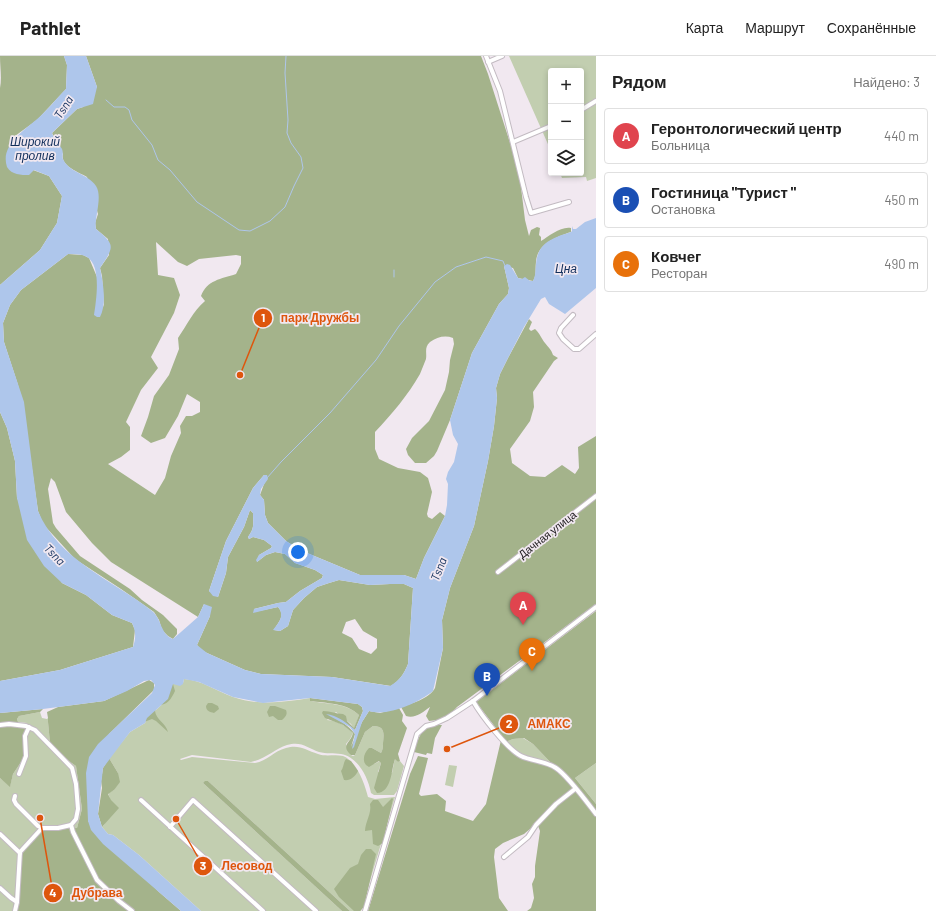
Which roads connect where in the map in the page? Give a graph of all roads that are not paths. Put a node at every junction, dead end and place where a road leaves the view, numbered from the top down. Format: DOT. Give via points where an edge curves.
graph roads {
  1 [pos="486,56"];
  2 [pos="502,56"];
  3 [pos="488,62"];
  4 [pos="596,101"];
  5 [pos="584,108"];
  6 [pos="548,127"];
  7 [pos="513,142"];
  8 [pos="569,202"];
  9 [pos="573,315"];
  10 [pos="596,334"];
  11 [pos="596,496"];
  12 [pos="498,572"];
  13 [pos="596,607"];
  14 [pos="473,701"];
  15 [pos="0,725"];
  16 [pos="29,727"];
  17 [pos="19,774"];
  18 [pos="575,789"];
  19 [pos="15,796"];
  20 [pos="141,800"];
  21 [pos="596,814"];
  22 [pos="71,825"];
  23 [pos="170,827"];
  24 [pos="42,828"];
  25 [pos="0,834"];
  26 [pos="20,853"];
  27 [pos="504,857"];
  28 [pos="0,888"];
  29 [pos="17,902"];
  30 [pos="15,911"];
  31 [pos="132,911"];
  32 [pos="263,911"];
  33 [pos="316,911"];
  34 [pos="365,911"];
  1 -- 3 [label="street"];
  2 -- 3 [label="street"];
  3 -- 7 [label="street" via="500,92"];
  4 -- 5 [label="street"];
  6 -- 7 [label="street"];
  7 -- 8 [label="street" via="531,213"];
  9 -- 10 [label="street" via="559,333 569,346 579,348"];
  11 -- 12 [label="street, Дачная улица"];
  13 -- 14 [label="street"];
  14 -- 18 [label="street" via="516,753 555,767"];
  14 -- 34 [label="street" via="447,718 426,726 417,734"];
  15 -- 16 [label="street"];
  16 -- 17 [label="street" via="25,736 26,756"];
  16 -- 22 [label="street" via="43,737 74,772 78,809 76,819"];
  18 -- 21 [label="street"];
  18 -- 27 [label="street" via="556,804 526,839"];
  19 -- 24 [label="street" via="16,804"];
  20 -- 23 [label="street"];
  22 -- 24 [label="street"];
  22 -- 31 [label="street" via="97,880"];
  23 -- 32 [label="street"];
  23 -- 33 [label="street" via="192,800"];
  24 -- 26 [label="street"];
  25 -- 26 [label="street"];
  26 -- 29 [label="street"];
  28 -- 29 [label="street"];
  29 -- 30 [label="street"];
}
